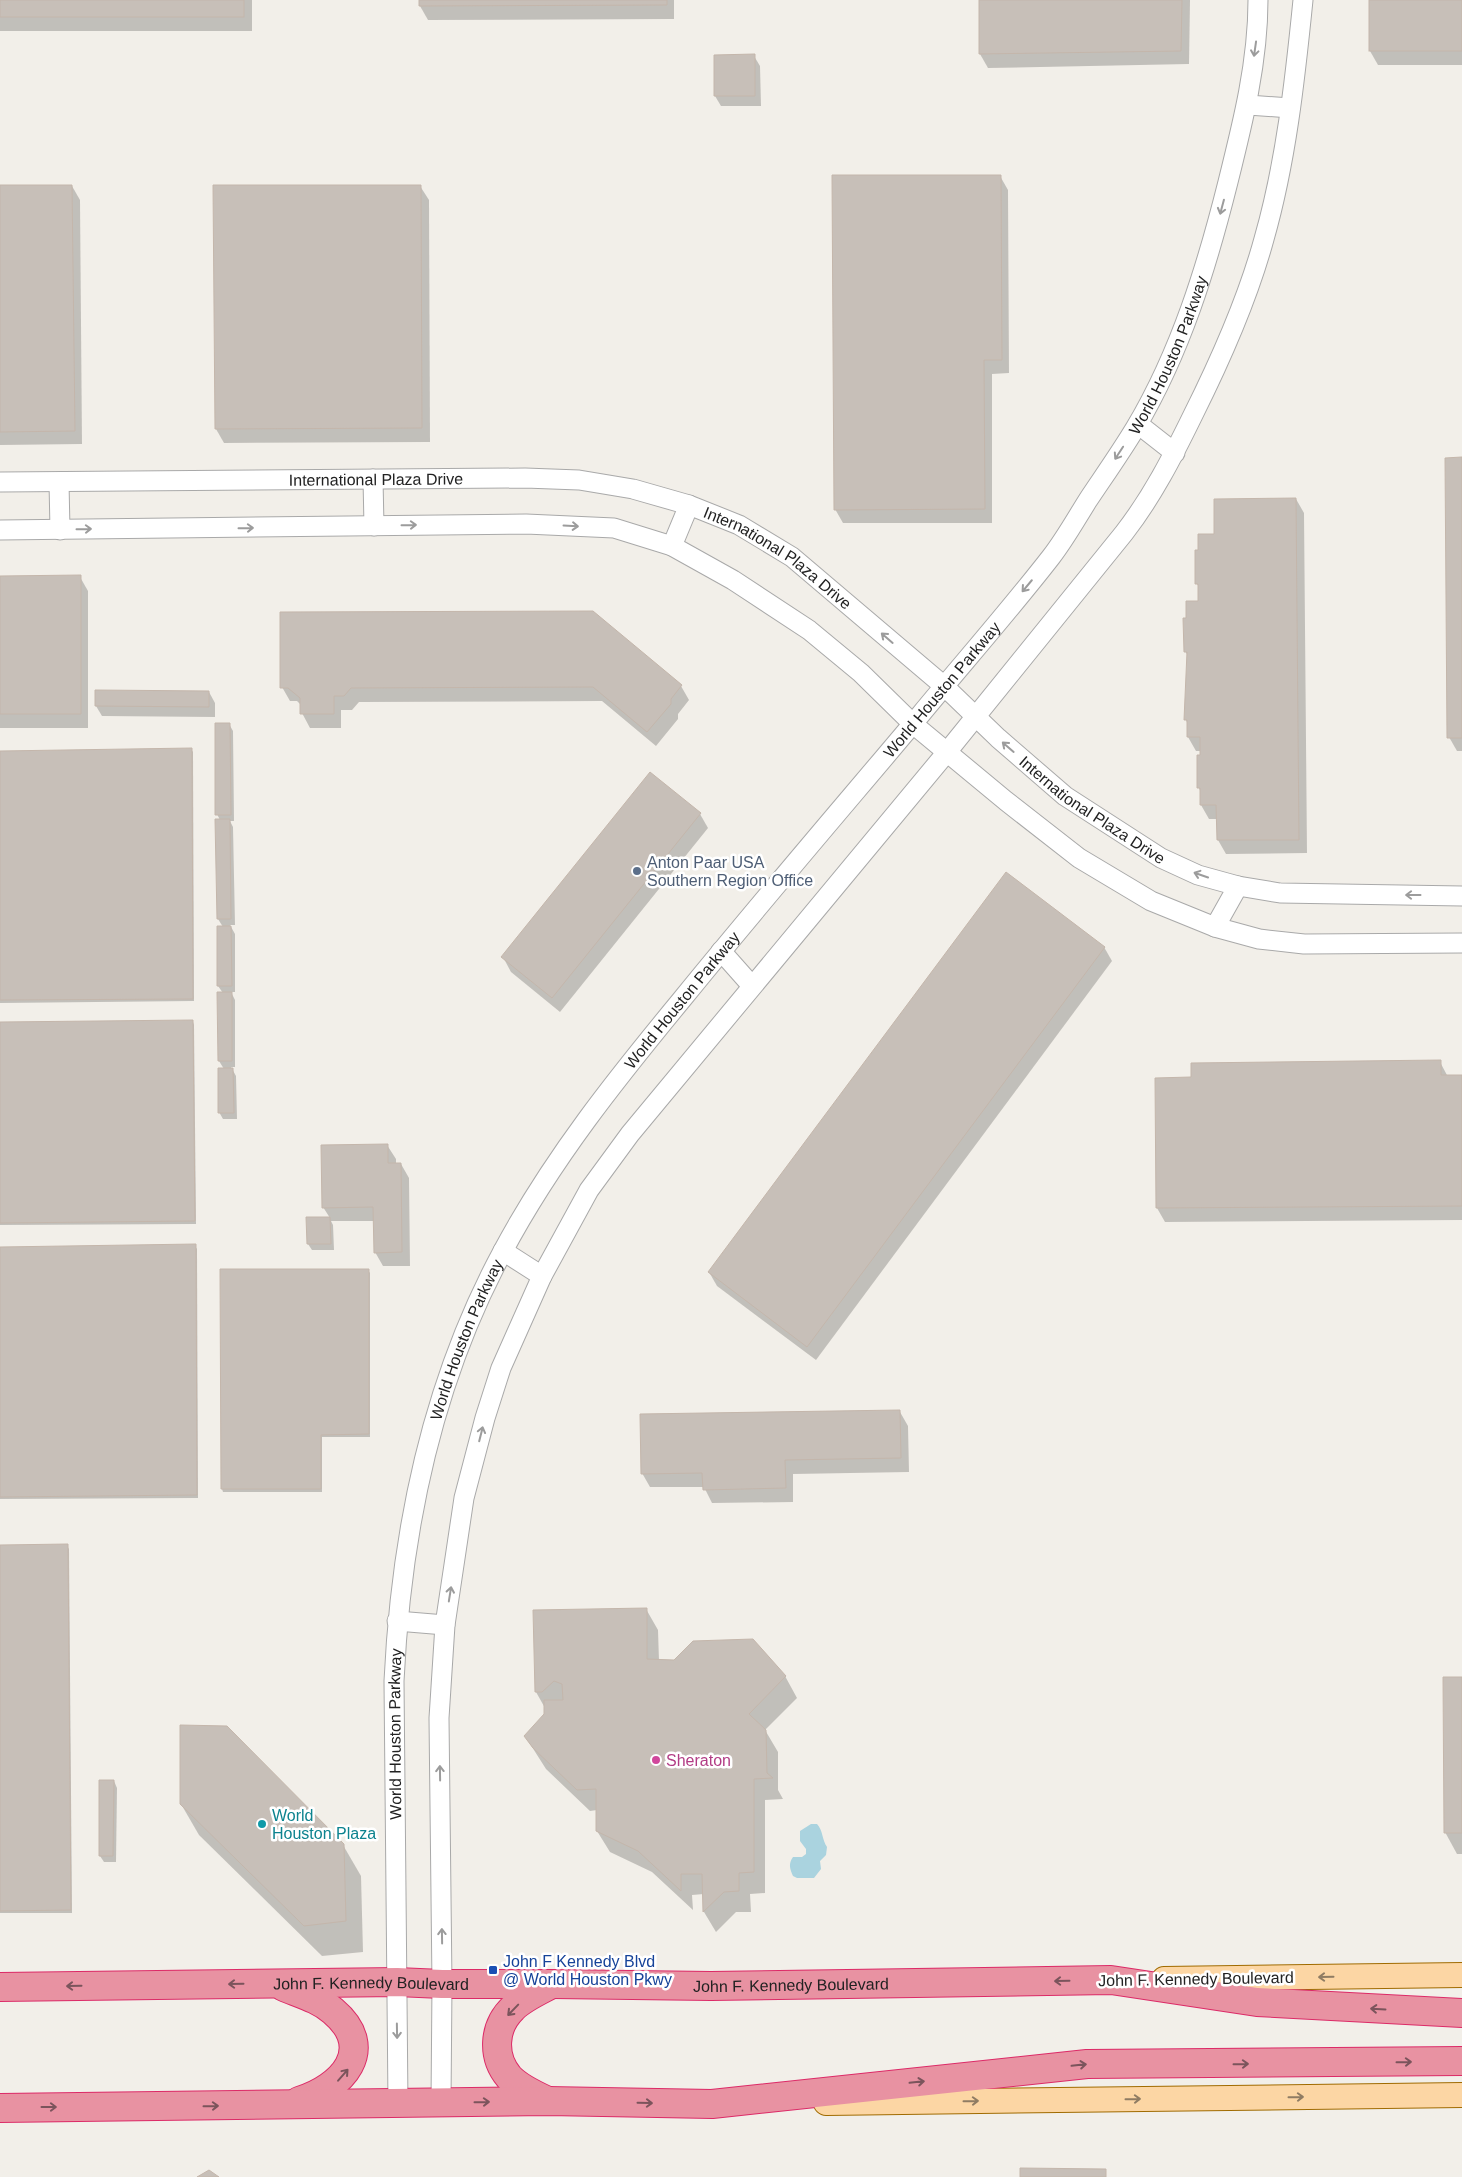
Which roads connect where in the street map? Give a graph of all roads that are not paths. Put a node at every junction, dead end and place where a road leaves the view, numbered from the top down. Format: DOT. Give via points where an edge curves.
graph roads {
  1 [pos="1258,0"];
  2 [pos="1303,0"];
  3 [pos="1248,105"];
  4 [pos="1290,108"];
  5 [pos="1138,424"];
  6 [pos="1175,453"];
  7 [pos="373,479"];
  8 [pos="0,482"];
  9 [pos="59,482"];
  10 [pos="689,505"];
  11 [pos="374,526"];
  12 [pos="0,530"];
  13 [pos="60,530"];
  14 [pos="672,546"];
  15 [pos="944,686"];
  16 [pos="975,717"];
  17 [pos="912,724"];
  18 [pos="947,752"];
  19 [pos="1238,886"];
  20 [pos="1462,896"];
  21 [pos="1215,927"];
  22 [pos="1462,943"];
  23 [pos="721,951"];
  24 [pos="752,986"];
  25 [pos="503,1251"];
  26 [pos="542,1276"];
  27 [pos="397,1621"];
  28 [pos="445,1625"];
  29 [pos="1462,1975"];
  30 [pos="1111,1980"];
  31 [pos="397,1982"];
  32 [pos="276,1984"];
  33 [pos="442,1984"];
  34 [pos="553,1984"];
  35 [pos="0,1987"];
  36 [pos="1462,2013"];
  37 [pos="1462,2061"];
  38 [pos="1462,2095"];
  39 [pos="548,2101"];
  40 [pos="441,2103"];
  41 [pos="398,2104"];
  42 [pos="712,2104"];
  43 [pos="286,2105"];
  44 [pos="0,2108"];
  1 -- 3 [label="street, World Houston Parkway, one-way" via="1258,27"];
  2 -- 4 [label="street"];
  3 -- 4 [label="street"];
  3 -- 5 [label="street, World Houston Parkway, one-way" via="1202,278 1174,351"];
  4 -- 6 [label="street" via="1264,240 1214,374"];
  5 -- 6 [label="street"];
  5 -- 15 [label="street, World Houston Parkway, one-way" via="1054,553"];
  6 -- 16 [label="street" via="1134,520"];
  7 -- 9 [label="street, International Plaza Drive"];
  7 -- 10 [label="street, International Plaza Drive" via="579,480 633,489"];
  7 -- 11 [label="street"];
  8 -- 9 [label="street, International Plaza Drive"];
  9 -- 13 [label="street"];
  10 -- 14 [label="street"];
  15 -- 10 [label="street, International Plaza Drive, one-way" via="792,557 739,525"];
  13 -- 11 [label="street, one-way"];
  11 -- 14 [label="street, one-way" via="526,524 614,528"];
  12 -- 13 [label="street"];
  14 -- 17 [label="street" via="733,580 809,630 861,673"];
  15 -- 16 [label="street, International Plaza Drive"];
  15 -- 17 [label="street, World Houston Parkway"];
  16 -- 18 [label="street"];
  19 -- 16 [label="street, International Plaza Drive, one-way" via="1198,875 1168,861 1114,828 1065,796"];
  17 -- 18 [label="street"];
  17 -- 23 [label="street, World Houston Parkway"];
  18 -- 21 [label="street" via="1079,858 1151,901"];
  18 -- 24 [label="street"];
  20 -- 19 [label="street, International Plaza Drive, one-way" via="1280,894"];
  19 -- 21 [label="street"];
  21 -- 22 [label="street" via="1259,940 1304,944"];
  23 -- 24 [label="street"];
  23 -- 25 [label="street, World Houston Parkway" via="580,1128"];
  24 -- 26 [label="street" via="624,1142 589,1190"];
  25 -- 26 [label="street"];
  25 -- 27 [label="street, World Houston Parkway" via="452,1364 433,1429 413,1508"];
  28 -- 26 [label="street, one-way" via="464,1498 485,1418 501,1368"];
  27 -- 28 [label="street"];
  27 -- 31 [label="street, World Houston Parkway" via="394,1681"];
  33 -- 28 [label="street, one-way" via="439,1718"];
  29 -- 30 [label="main road, John F. Kennedy Boulevard, one-way"];
  30 -- 34 [label="highway, John F. Kennedy Boulevard, one-way" via="711,1986"];
  36 -- 30 [label="highway, one-way" via="1257,2002"];
  31 -- 32 [label="highway, John F. Kennedy Boulevard"];
  31 -- 33 [label="highway, John F. Kennedy Boulevard"];
  31 -- 41 [label="street, World Houston Parkway, one-way"];
  32 -- 35 [label="highway, John F. Kennedy Boulevard, one-way"];
  43 -- 32 [label="highway, one-way" via="330,2088 351,2063 352,2042 343,2021 333,2011 317,2000"];
  33 -- 34 [label="highway, John F. Kennedy Boulevard"];
  33 -- 40 [label="street"];
  34 -- 39 [label="highway, one-way" via="512,2008 499,2029 497,2045 499,2063 510,2078"];
  42 -- 37 [label="highway, one-way" via="1087,2064"];
  42 -- 38 [label="main road, one-way"];
  40 -- 39 [label="highway, one-way"];
  39 -- 42 [label="highway, one-way"];
  40 -- 41 [label="highway"];
  41 -- 43 [label="highway"];
  44 -- 43 [label="highway, one-way"];
}
